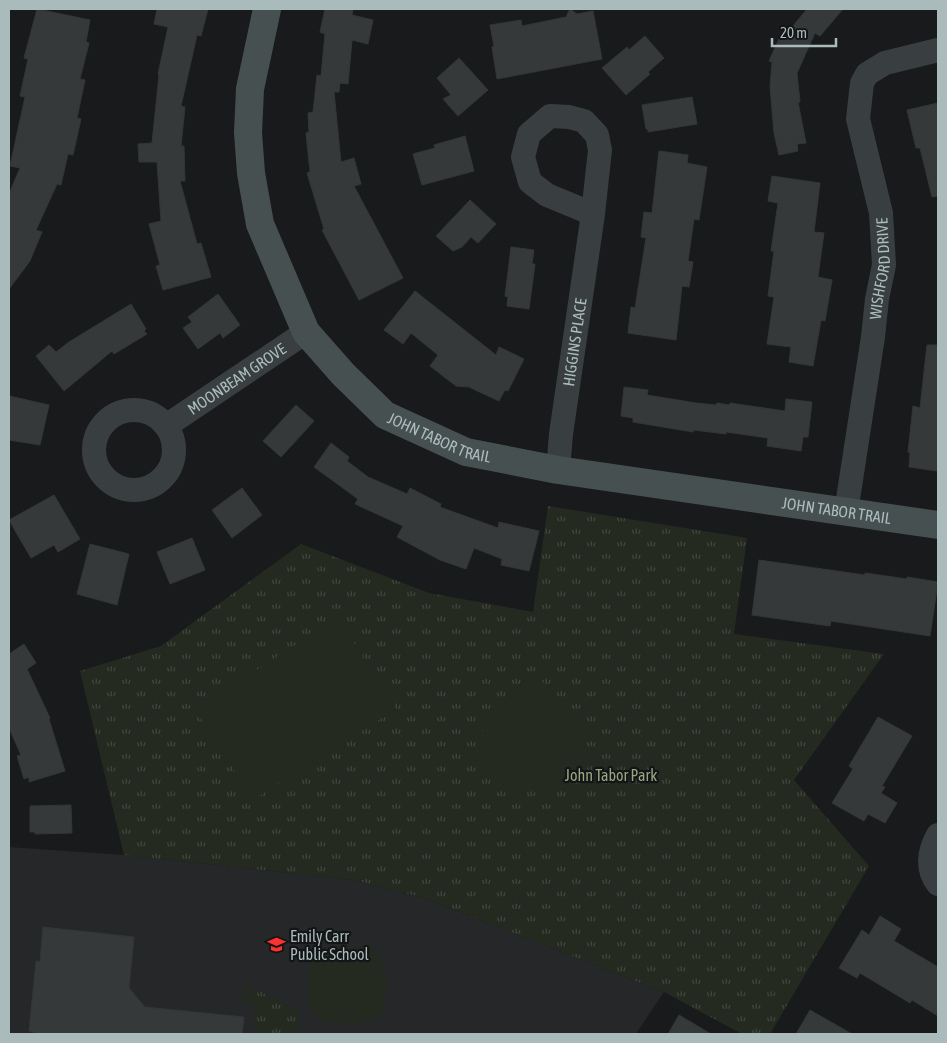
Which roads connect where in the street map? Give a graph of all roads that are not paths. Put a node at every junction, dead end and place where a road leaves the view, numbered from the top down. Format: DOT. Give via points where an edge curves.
graph roads {
  1 [pos="267,9"];
  2 [pos="938,50"];
  3 [pos="593,214"];
  4 [pos="306,332"];
  5 [pos="166,426"];
  6 [pos="558,470"];
  7 [pos="846,512"];
  8 [pos="938,525"];
  9 [pos="938,835"];
  10 [pos="938,884"];
  1 -- 4 [label="street, JOHN TABOR TRAIL" via="250,88 250,173 260,224"];
  2 -- 7 [label="street, WISHFORD DRIVE" via="885,62 867,74 862,83 858,119 881,213 884,265"];
  3 -- 6 [label="street, HIGGINS PLACE"];
  4 -- 5 [label="street, MOONBEAM GROVE"];
  4 -- 6 [label="street, JOHN TABOR TRAIL" via="385,414 466,452"];
  6 -- 7 [label="street, JOHN TABOR TRAIL"];
  7 -- 8 [label="street, JOHN TABOR TRAIL"];
  9 -- 10 [label="street" via="930,858"];
}
